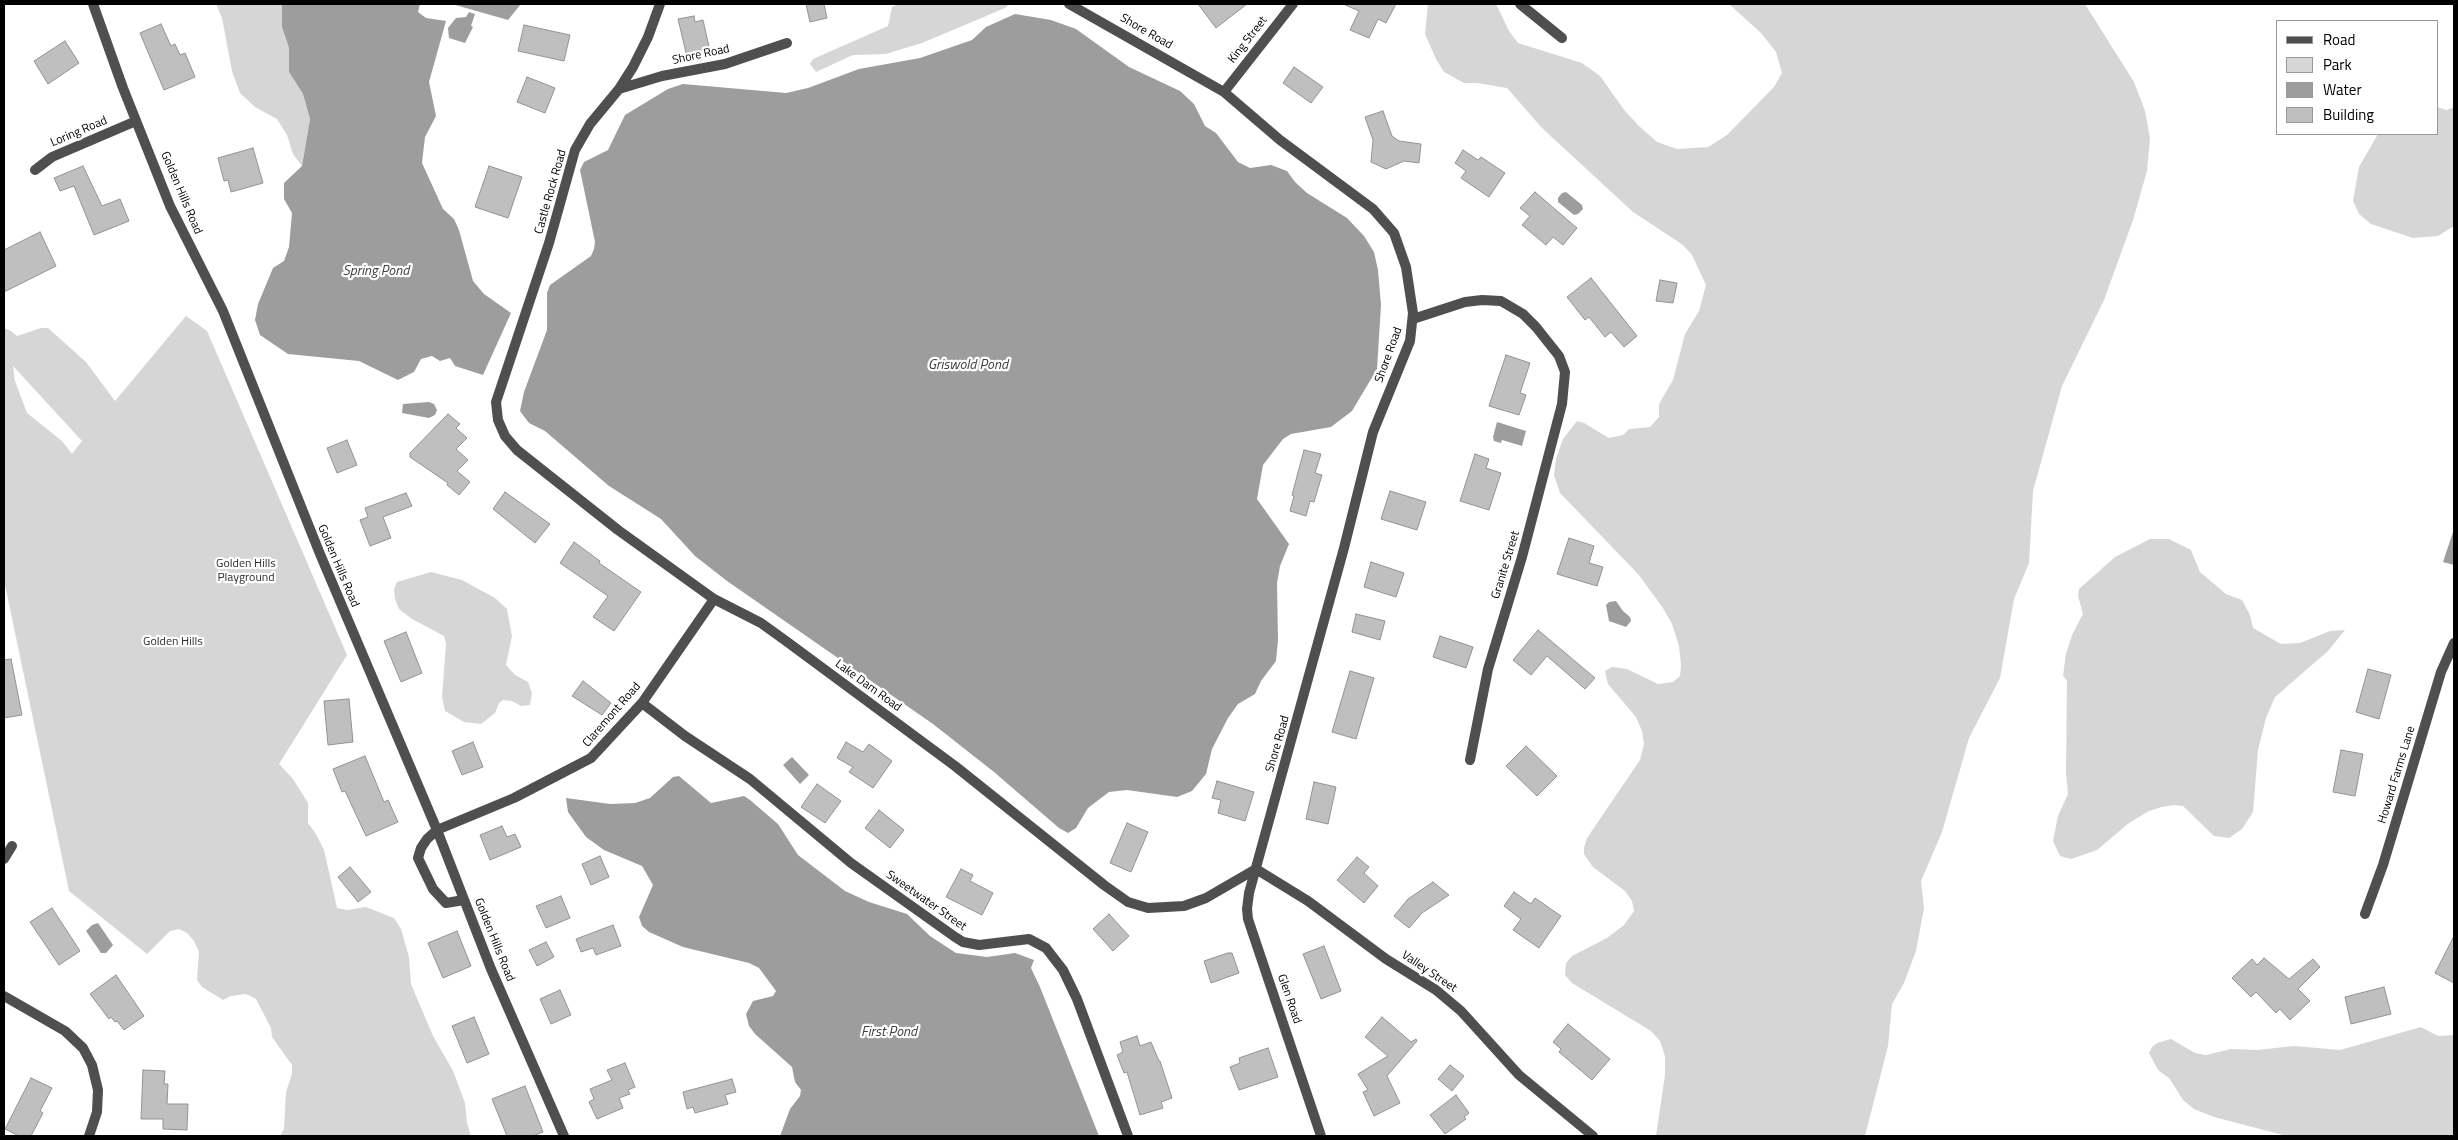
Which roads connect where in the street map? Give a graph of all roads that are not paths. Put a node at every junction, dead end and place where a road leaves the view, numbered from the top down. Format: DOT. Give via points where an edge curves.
graph roads {
  1 [pos="93,4"];
  2 [pos="660,4"];
  3 [pos="1069,4"];
  4 [pos="1293,4"];
  5 [pos="1520,4"];
  6 [pos="1562,38"];
  7 [pos="787,43"];
  8 [pos="619,89"];
  9 [pos="1224,92"];
  10 [pos="136,120"];
  11 [pos="35,170"];
  12 [pos="1413,319"];
  13 [pos="496,402"];
  14 [pos="714,599"];
  15 [pos="2454,643"];
  16 [pos="642,703"];
  17 [pos="1470,760"];
  18 [pos="436,830"];
  19 [pos="12,846"];
  20 [pos="4,859"];
  21 [pos="1256,869"];
  22 [pos="464,900"];
  23 [pos="2365,914"];
  24 [pos="4,996"];
  25 [pos="89,1136"];
  26 [pos="564,1136"];
  27 [pos="1128,1136"];
  28 [pos="1321,1136"];
  29 [pos="1593,1136"];
  1 -- 10 [label="street, Golden Hills Road"];
  2 -- 8 [label="street, Castle Rock Road" via="648,37"];
  3 -- 9 [label="street, Shore Road"];
  4 -- 9 [label="street, King Street"];
  5 -- 6 [label="street"];
  7 -- 8 [label="street, Shore Road" via="725,64 662,76"];
  8 -- 13 [label="street, Castle Rock Road" via="590,124 575,150 549,243"];
  9 -- 12 [label="street, Shore Road" via="1386,222 1398,239 1404,258"];
  10 -- 11 [label="street, Loring Road" via="52,157"];
  10 -- 18 [label="street, Golden Hills Road" via="180,227 220,304"];
  12 -- 17 [label="street, Granite Street" via="1465,302 1501,302 1523,314 1536,327 1559,356 1565,376 1562,404 1522,557 1488,669"];
  12 -- 21 [label="street, Shore Road" via="1410,340 1373,432"];
  13 -- 14 [label="street, Lake Dam Road" via="499,425 517,450 618,530"];
  14 -- 16 [label="street, Claremont Road"];
  14 -- 21 [label="street, Lake Dam Road" via="761,623 786,641 955,766 1097,880 1132,904 1161,909 1189,905 1219,892"];
  15 -- 23 [label="street, Howard Farms Lane" via="2441,672 2386,856"];
  16 -- 18 [label="street, Claremont Road" via="601,749 581,764 514,798"];
  16 -- 27 [label="street, Sweetwater Street" via="743,774 828,845 962,942 979,945 1029,940 1046,948 1063,970 1077,999"];
  18 -- 22 [label="street, Golden Hills Road"];
  18 -- 22 [label="street" via="421,848 418,855 421,865 443,901 452,904"];
  19 -- 20 [label="street"];
  21 -- 28 [label="street, Glen Road" via="1249,893 1248,919"];
  21 -- 29 [label="street, Valley Street" via="1301,896 1386,959 1436,990 1461,1011 1519,1075"];
  22 -- 26 [label="street, Golden Hills Road"];
  24 -- 25 [label="street" via="65,1031 83,1048 92,1065 98,1090 97,1112"];
}
